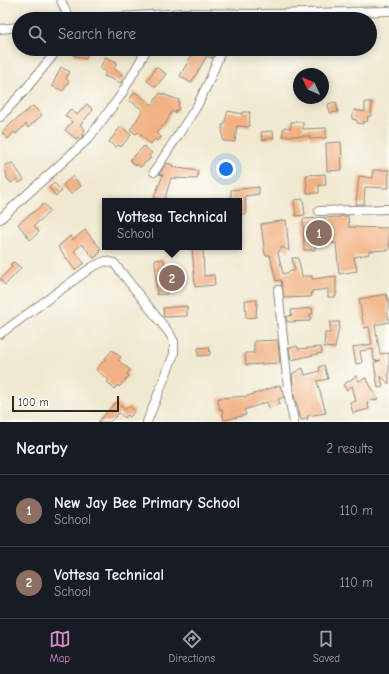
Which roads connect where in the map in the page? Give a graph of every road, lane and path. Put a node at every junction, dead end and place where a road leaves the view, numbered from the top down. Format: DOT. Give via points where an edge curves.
graph roads {
  1 [pos="61,0"];
  2 [pos="389,11"];
  3 [pos="66,12"];
  4 [pos="358,12"];
  5 [pos="12,28"];
  6 [pos="0,29"];
  7 [pos="52,56"];
  8 [pos="143,56"];
  9 [pos="219,56"];
  10 [pos="0,117"];
  11 [pos="154,172"];
  12 [pos="389,209"];
  13 [pos="319,211"];
  14 [pos="0,219"];
  15 [pos="278,290"];
  16 [pos="0,334"];
  17 [pos="147,422"];
  18 [pos="294,422"];
  1 -- 3 [label="street"];
  2 -- 4 [label="street"];
  5 -- 6 [label="street"];
  7 -- 10 [label="street"];
  8 -- 14 [label="street" via="121,96 89,138"];
  9 -- 11 [label="street" via="197,106"];
  12 -- 13 [label="street"];
  15 -- 18 [label="street"];
  16 -- 17 [label="street" via="86,271 105,261 114,263 174,342 174,354"];
}
